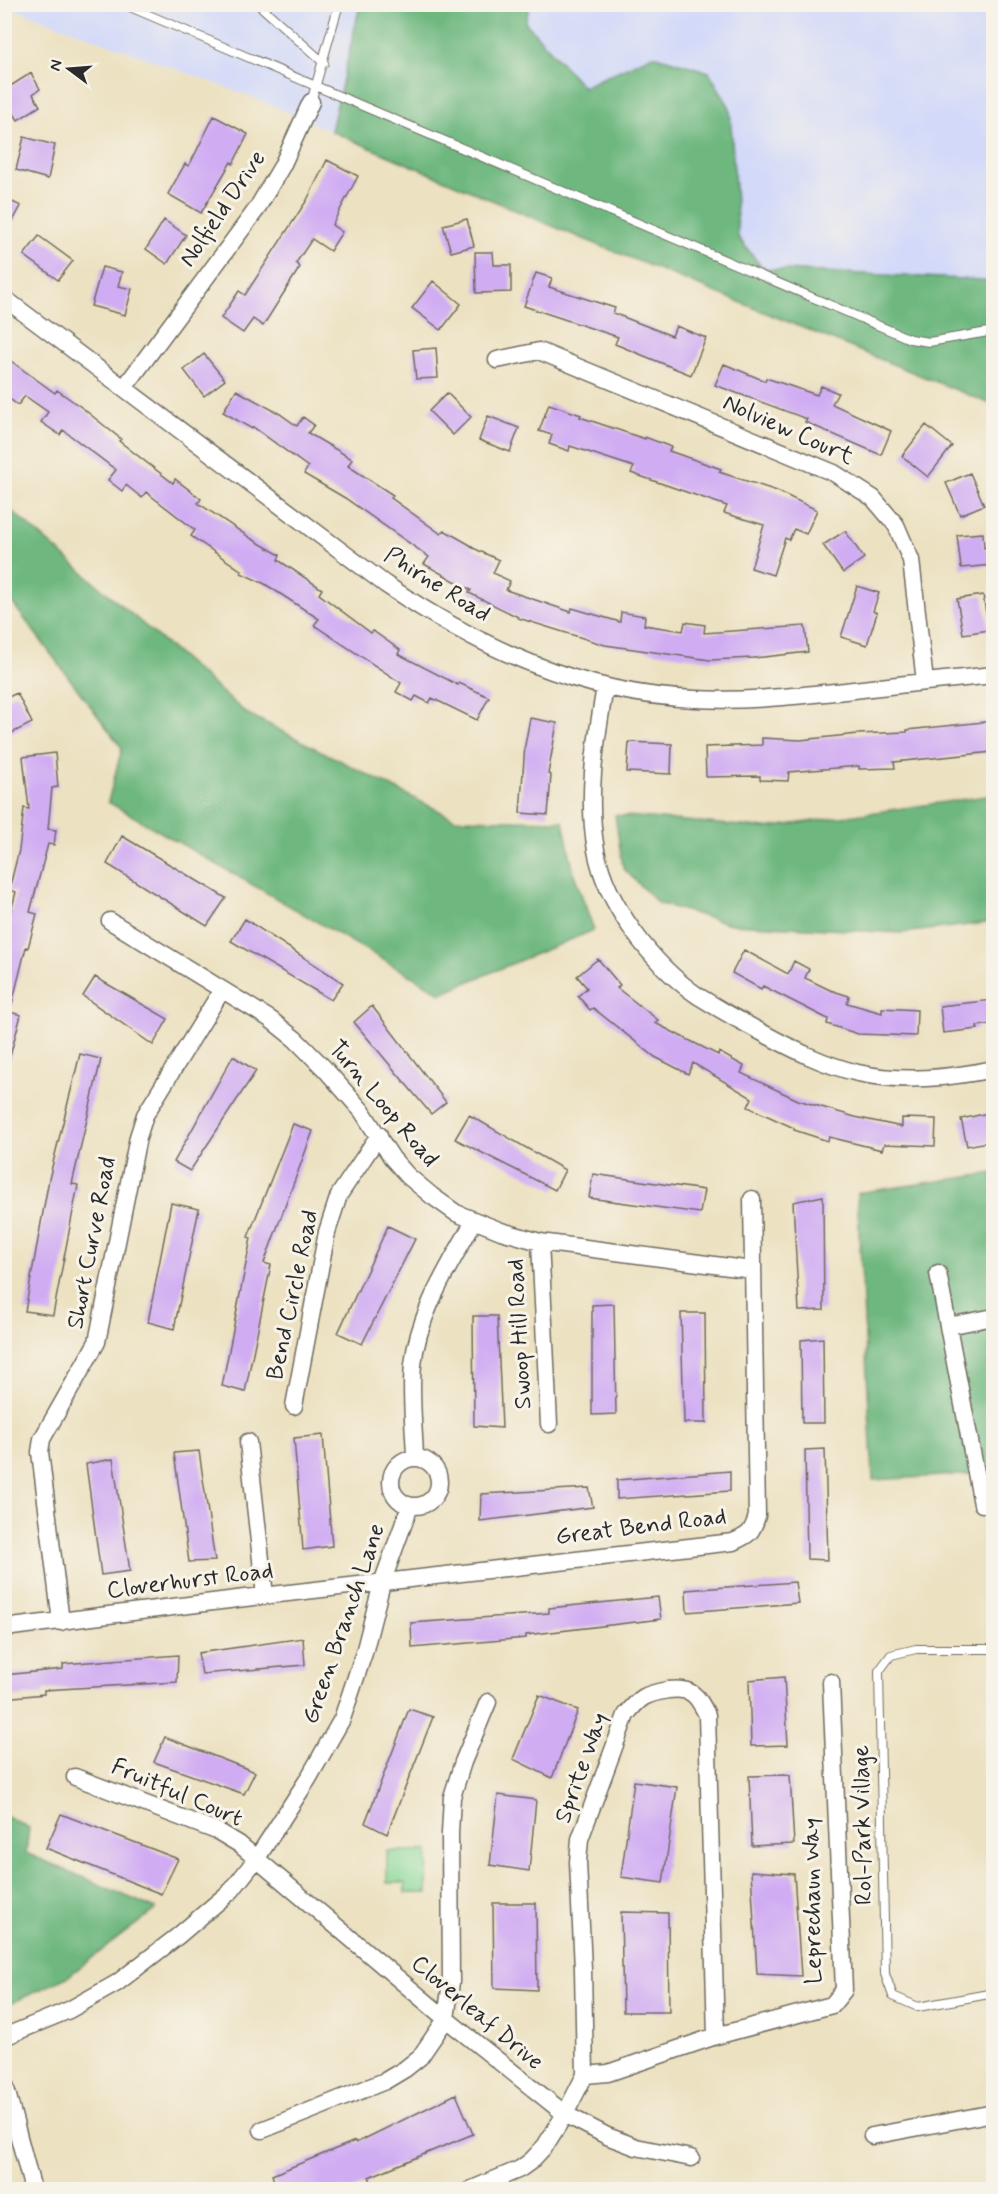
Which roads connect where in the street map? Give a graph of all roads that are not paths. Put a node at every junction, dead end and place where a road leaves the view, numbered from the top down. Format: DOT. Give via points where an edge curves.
graph roads {
  1 [pos="258,4"];
  2 [pos="339,4"];
  3 [pos="125,5"];
  4 [pos="324,63"];
  5 [pos="316,86"];
  6 [pos="311,102"];
  7 [pos="4,298"];
  8 [pos="993,332"];
  9 [pos="497,360"];
  10 [pos="124,387"];
  11 [pos="993,675"];
  12 [pos="925,682"];
  13 [pos="605,687"];
  14 [pos="110,921"];
  15 [pos="222,990"];
  16 [pos="993,1068"];
  17 [pos="379,1135"];
  18 [pos="752,1199"];
  19 [pos="474,1221"];
  20 [pos="540,1242"];
  21 [pos="752,1270"];
  22 [pos="938,1273"];
  23 [pos="993,1317"];
  24 [pos="948,1326"];
  25 [pos="294,1406"];
  26 [pos="549,1424"];
  27 [pos="248,1442"];
  28 [pos="415,1457"];
  29 [pos="993,1502"];
  30 [pos="410,1506"];
  31 [pos="382,1583"];
  32 [pos="265,1596"];
  33 [pos="61,1622"];
  34 [pos="4,1628"];
  35 [pos="993,1649"];
  36 [pos="831,1682"];
  37 [pos="488,1702"];
  38 [pos="75,1777"];
  39 [pos="257,1858"];
  40 [pos="993,1993"];
  41 [pos="446,2019"];
  42 [pos="716,2036"];
  43 [pos="4,2037"];
  44 [pos="585,2074"];
  45 [pos="4,2081"];
  46 [pos="993,2113"];
  47 [pos="565,2114"];
  48 [pos="262,2130"];
  49 [pos="872,2136"];
  50 [pos="691,2158"];
  51 [pos="33,2190"];
  52 [pos="470,2190"];
  1 -- 4 [label="lane"];
  2 -- 4 [label="lane, Nolfield Drive"];
  3 -- 5 [label="lane"];
  4 -- 5 [label="lane, Nolfield Drive"];
  5 -- 6 [label="lane, Nolfield Drive"];
  5 -- 8 [label="lane" via="910,339 929,342"];
  6 -- 10 [label="street, Nolfield Drive" via="256,210"];
  7 -- 10 [label="street, Phirne Road"];
  9 -- 12 [label="street, Nolview Court" via="539,351 834,473 873,498 896,525 911,560"];
  10 -- 13 [label="street, Phirne Road" via="428,613 548,671"];
  11 -- 12 [label="street, Phirne Road"];
  12 -- 13 [label="street, Phirne Road" via="741,700 686,699"];
  13 -- 16 [label="street" via="592,765 596,851 618,907 666,969 697,995 780,1042 858,1073 913,1079"];
  14 -- 15 [label="street, Turn Loop Road"];
  15 -- 17 [label="street, Turn Loop Road" via="296,1039"];
  15 -- 33 [label="street, Short Curve Road" via="145,1115 98,1342 42,1439 40,1452"];
  17 -- 19 [label="street, Turn Loop Road" via="408,1176"];
  17 -- 25 [label="street, Bend Circle Road" via="339,1195 327,1232"];
  18 -- 21 [label="street, Great Bend Road"];
  19 -- 20 [label="street, Turn Loop Road"];
  19 -- 28 [label="street" via="434,1294 420,1332 413,1365"];
  20 -- 21 [label="street, Turn Loop Road"];
  20 -- 26 [label="street, Swoop Hill Road"];
  21 -- 31 [label="street, Great Bend Road" via="757,1516 748,1536 733,1542"];
  22 -- 24 [label="street"];
  23 -- 24 [label="street"];
  24 -- 29 [label="street" via="982,1504"];
  27 -- 32 [label="street"];
  28 -- 30 [label="street, Green Branch Lane" via="405,1459 392,1475 394,1494"];
  28 -- 30 [label="street, Green Branch Lane" via="433,1465 439,1484 430,1502"];
  30 -- 31 [label="street, Green Branch Lane"];
  31 -- 32 [label="street, Cloverhurst Road"];
  31 -- 39 [label="street, Green Branch Lane" via="342,1719"];
  32 -- 33 [label="street, Cloverhurst Road"];
  33 -- 34 [label="street, Cloverhurst Road"];
  35 -- 40 [label="lane, Rol-Park Village" via="916,1649 891,1655 879,1671 885,1974 894,1996 918,2007"];
  36 -- 42 [label="street, Leprechaun Way" via="844,1990 831,2005"];
  37 -- 41 [label="street" via="452,1797"];
  38 -- 39 [label="street, Fruitful Court" via="219,1832"];
  39 -- 41 [label="street, Cloverleaf Drive"];
  39 -- 43 [label="street, Green Branch Lane" via="232,1890 117,1983 69,2010"];
  41 -- 47 [label="street, Cloverleaf Drive"];
  41 -- 48 [label="street" via="420,2057 405,2069 385,2081"];
  42 -- 44 [label="street, Leprechaun Way" via="608,2073"];
  42 -- 44 [label="street, Sprite Way" via="707,1715 700,1700 682,1688 647,1693 626,1715 580,1839"];
  44 -- 47 [label="street, Sprite Way"];
  45 -- 51 [label="street"];
  46 -- 49 [label="street"];
  47 -- 50 [label="street, Cloverleaf Drive" via="636,2147"];
  47 -- 52 [label="street, Sprite Way" via="531,2161"];
}
